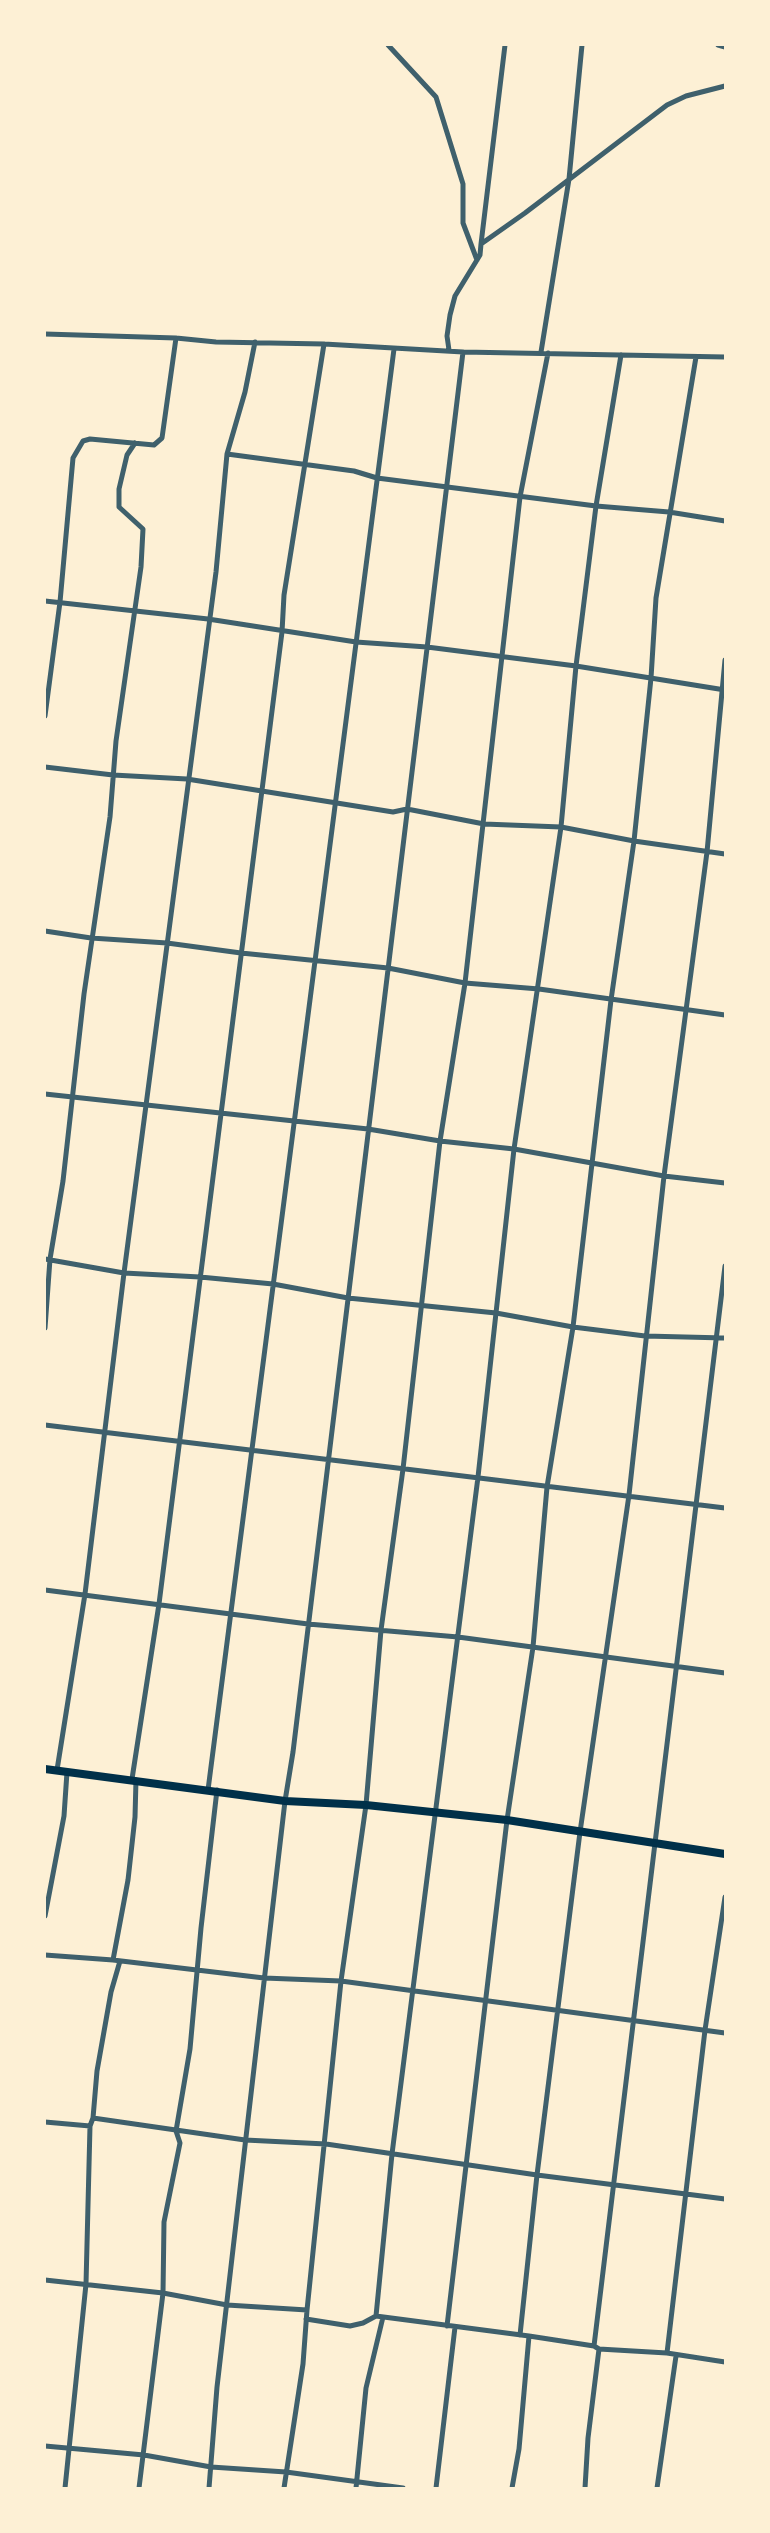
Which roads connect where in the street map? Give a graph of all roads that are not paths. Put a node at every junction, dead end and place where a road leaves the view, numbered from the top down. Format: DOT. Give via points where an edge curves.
graph roads {
  1 [pos="388,45"];
  2 [pos="505,45"];
  3 [pos="582,45"];
  4 [pos="718,45"];
  5 [pos="725,47"];
  6 [pos="725,86"];
  7 [pos="569,179"];
  8 [pos="480,244"];
  9 [pos="477,260"];
  10 [pos="45,334"];
  11 [pos="176,338"];
  12 [pos="255,342"];
  13 [pos="324,344"];
  14 [pos="394,349"];
  15 [pos="449,350"];
  16 [pos="463,352"];
  17 [pos="544,352"];
  18 [pos="621,355"];
  19 [pos="696,357"];
  20 [pos="725,357"];
  21 [pos="135,443"];
  22 [pos="227,454"];
  23 [pos="303,466"];
  24 [pos="377,478"];
  25 [pos="446,486"];
  26 [pos="520,497"];
  27 [pos="597,506"];
  28 [pos="669,512"];
  29 [pos="725,521"];
  30 [pos="45,601"];
  31 [pos="60,602"];
  32 [pos="134,610"];
  33 [pos="208,619"];
  34 [pos="282,632"];
  35 [pos="356,642"];
  36 [pos="427,647"];
  37 [pos="501,657"];
  38 [pos="725,660"];
  39 [pos="576,666"];
  40 [pos="651,678"];
  41 [pos="723,690"];
  42 [pos="45,716"];
  43 [pos="45,767"];
  44 [pos="113,775"];
  45 [pos="187,779"];
  46 [pos="262,790"];
  47 [pos="335,802"];
  48 [pos="407,808"];
  49 [pos="484,824"];
  50 [pos="561,827"];
  51 [pos="634,841"];
  52 [pos="707,852"];
  53 [pos="725,854"];
  54 [pos="45,931"];
  55 [pos="91,939"];
  56 [pos="167,943"];
  57 [pos="241,953"];
  58 [pos="314,962"];
  59 [pos="388,968"];
  60 [pos="465,983"];
  61 [pos="539,989"];
  62 [pos="611,1000"];
  63 [pos="686,1011"];
  64 [pos="725,1015"];
  65 [pos="45,1094"];
  66 [pos="73,1097"];
  67 [pos="147,1105"];
  68 [pos="221,1112"];
  69 [pos="294,1120"];
  70 [pos="368,1129"];
  71 [pos="440,1141"];
  72 [pos="514,1149"];
  73 [pos="591,1163"];
  74 [pos="664,1176"];
  75 [pos="725,1183"];
  76 [pos="47,1259"];
  77 [pos="725,1266"];
  78 [pos="124,1274"];
  79 [pos="200,1277"];
  80 [pos="273,1284"];
  81 [pos="348,1298"];
  82 [pos="421,1304"];
  83 [pos="496,1313"];
  84 [pos="573,1327"];
  85 [pos="45,1328"];
  86 [pos="645,1336"];
  87 [pos="716,1337"];
  88 [pos="725,1338"];
  89 [pos="45,1425"];
  90 [pos="105,1432"];
  91 [pos="178,1442"];
  92 [pos="251,1451"];
  93 [pos="328,1460"];
  94 [pos="403,1469"];
  95 [pos="478,1477"];
  96 [pos="547,1487"];
  97 [pos="628,1495"];
  98 [pos="696,1504"];
  99 [pos="725,1508"];
  100 [pos="45,1590"];
  101 [pos="85,1594"];
  102 [pos="159,1604"];
  103 [pos="230,1615"];
  104 [pos="308,1624"];
  105 [pos="381,1630"];
  106 [pos="458,1637"];
  107 [pos="533,1647"];
  108 [pos="606,1657"];
  109 [pos="676,1667"];
  110 [pos="725,1673"];
  111 [pos="45,1769"];
  112 [pos="57,1770"];
  113 [pos="67,1772"];
  114 [pos="134,1779"];
  115 [pos="208,1790"];
  116 [pos="217,1790"];
  117 [pos="285,1801"];
  118 [pos="366,1805"];
  119 [pos="435,1814"];
  120 [pos="507,1820"];
  121 [pos="580,1832"];
  122 [pos="654,1844"];
  123 [pos="725,1854"];
  124 [pos="725,1897"];
  125 [pos="45,1916"];
  126 [pos="45,1955"];
  127 [pos="117,1961"];
  128 [pos="197,1969"];
  129 [pos="264,1978"];
  130 [pos="341,1982"];
  131 [pos="412,1992"];
  132 [pos="484,2001"];
  133 [pos="558,2011"];
  134 [pos="632,2021"];
  135 [pos="705,2031"];
  136 [pos="725,2033"];
  137 [pos="93,2118"];
  138 [pos="45,2122"];
  139 [pos="90,2126"];
  140 [pos="176,2131"];
  141 [pos="245,2140"];
  142 [pos="326,2144"];
  143 [pos="392,2154"];
  144 [pos="464,2165"];
  145 [pos="537,2175"];
  146 [pos="612,2184"];
  147 [pos="685,2194"];
  148 [pos="725,2199"];
  149 [pos="45,2280"];
  150 [pos="86,2284"];
  151 [pos="163,2293"];
  152 [pos="227,2305"];
  153 [pos="307,2310"];
  154 [pos="376,2316"];
  155 [pos="384,2317"];
  156 [pos="306,2319"];
  157 [pos="447,2326"];
  158 [pos="455,2326"];
  159 [pos="520,2335"];
  160 [pos="529,2336"];
  161 [pos="596,2348"];
  162 [pos="668,2354"];
  163 [pos="676,2356"];
  164 [pos="725,2362"];
  165 [pos="45,2446"];
  166 [pos="69,2447"];
  167 [pos="144,2455"];
  168 [pos="212,2467"];
  169 [pos="285,2472"];
  170 [pos="356,2485"];
  171 [pos="64,2488"];
  172 [pos="139,2488"];
  173 [pos="209,2488"];
  174 [pos="284,2488"];
  175 [pos="403,2488"];
  176 [pos="436,2488"];
  177 [pos="512,2488"];
  178 [pos="585,2488"];
  179 [pos="657,2488"];
  1 -- 9 [label="street" via="436,98 463,184 463,223"];
  2 -- 8 [label="street"];
  3 -- 7 [label="street"];
  4 -- 5 [label="street"];
  6 -- 7 [label="street" via="667,105"];
  7 -- 8 [label="street"];
  7 -- 17 [label="street"];
  8 -- 9 [label="street"];
  9 -- 15 [label="street" via="455,296 447,336"];
  10 -- 11 [label="street"];
  11 -- 12 [label="street"];
  11 -- 21 [label="street" via="162,438 154,445"];
  12 -- 13 [label="street"];
  12 -- 22 [label="street"];
  13 -- 14 [label="street"];
  13 -- 23 [label="street"];
  14 -- 15 [label="street"];
  14 -- 24 [label="street"];
  15 -- 16 [label="street"];
  16 -- 17 [label="street"];
  16 -- 25 [label="street"];
  17 -- 18 [label="street"];
  17 -- 26 [label="street"];
  18 -- 19 [label="street"];
  18 -- 27 [label="street"];
  19 -- 20 [label="street"];
  19 -- 28 [label="street"];
  21 -- 31 [label="street" via="90,439 83,441 73,458"];
  21 -- 32 [label="street" via="127,455 119,489 119,507 143,529"];
  22 -- 23 [label="street"];
  22 -- 33 [label="street"];
  23 -- 24 [label="street" via="354,471"];
  23 -- 34 [label="street"];
  24 -- 25 [label="street"];
  24 -- 35 [label="street"];
  25 -- 26 [label="street"];
  25 -- 36 [label="street"];
  26 -- 27 [label="street"];
  26 -- 37 [label="street"];
  27 -- 28 [label="street"];
  27 -- 39 [label="street"];
  28 -- 29 [label="street"];
  28 -- 40 [label="street" via="656,598"];
  30 -- 31 [label="street"];
  31 -- 32 [label="street"];
  31 -- 42 [label="street"];
  32 -- 33 [label="street"];
  32 -- 44 [label="street"];
  33 -- 34 [label="street"];
  33 -- 45 [label="street"];
  34 -- 35 [label="street"];
  34 -- 46 [label="street"];
  35 -- 36 [label="street"];
  35 -- 47 [label="street"];
  36 -- 37 [label="street"];
  36 -- 48 [label="street"];
  37 -- 39 [label="street"];
  37 -- 49 [label="street"];
  38 -- 41 [label="street"];
  39 -- 40 [label="street"];
  39 -- 50 [label="street"];
  40 -- 41 [label="street"];
  40 -- 51 [label="street"];
  41 -- 52 [label="street"];
  43 -- 44 [label="street"];
  44 -- 45 [label="street"];
  44 -- 55 [label="street"];
  45 -- 46 [label="street"];
  45 -- 56 [label="street"];
  46 -- 47 [label="street"];
  46 -- 57 [label="street"];
  47 -- 48 [label="street" via="393,812"];
  47 -- 58 [label="street"];
  48 -- 49 [label="street"];
  48 -- 59 [label="street"];
  49 -- 50 [label="street"];
  49 -- 60 [label="street"];
  50 -- 51 [label="street"];
  50 -- 61 [label="street"];
  51 -- 52 [label="street"];
  51 -- 62 [label="street"];
  52 -- 53 [label="street"];
  52 -- 63 [label="street"];
  54 -- 55 [label="street"];
  55 -- 56 [label="street"];
  55 -- 66 [label="street"];
  56 -- 57 [label="street"];
  56 -- 67 [label="street"];
  57 -- 58 [label="street"];
  57 -- 68 [label="street"];
  58 -- 59 [label="street"];
  58 -- 69 [label="street"];
  59 -- 60 [label="street"];
  59 -- 70 [label="street"];
  60 -- 61 [label="street"];
  60 -- 71 [label="street"];
  61 -- 62 [label="street"];
  61 -- 72 [label="street"];
  62 -- 63 [label="street"];
  62 -- 73 [label="street"];
  63 -- 64 [label="street"];
  63 -- 74 [label="street"];
  65 -- 66 [label="street"];
  66 -- 67 [label="street"];
  66 -- 76 [label="street"];
  67 -- 68 [label="street"];
  67 -- 78 [label="street"];
  68 -- 69 [label="street"];
  68 -- 79 [label="street"];
  69 -- 70 [label="street"];
  69 -- 80 [label="street"];
  70 -- 71 [label="street"];
  70 -- 81 [label="street"];
  71 -- 72 [label="street"];
  71 -- 82 [label="street"];
  72 -- 73 [label="street"];
  72 -- 83 [label="street"];
  73 -- 74 [label="street"];
  73 -- 84 [label="street"];
  74 -- 75 [label="street"];
  74 -- 86 [label="street"];
  76 -- 78 [label="street"];
  76 -- 85 [label="street"];
  77 -- 87 [label="street"];
  78 -- 79 [label="street"];
  78 -- 90 [label="street"];
  79 -- 80 [label="street"];
  79 -- 91 [label="street"];
  80 -- 81 [label="street"];
  80 -- 92 [label="street"];
  81 -- 82 [label="street"];
  81 -- 93 [label="street"];
  82 -- 83 [label="street"];
  82 -- 94 [label="street"];
  83 -- 84 [label="street"];
  83 -- 95 [label="street"];
  84 -- 86 [label="street"];
  84 -- 96 [label="street"];
  86 -- 87 [label="street"];
  86 -- 97 [label="street"];
  87 -- 88 [label="street"];
  87 -- 98 [label="street"];
  89 -- 90 [label="street"];
  90 -- 91 [label="street"];
  90 -- 101 [label="street"];
  91 -- 92 [label="street"];
  91 -- 102 [label="street"];
  92 -- 93 [label="street"];
  92 -- 103 [label="street"];
  93 -- 94 [label="street"];
  93 -- 104 [label="street"];
  94 -- 95 [label="street"];
  94 -- 105 [label="street"];
  95 -- 96 [label="street"];
  95 -- 106 [label="street"];
  96 -- 97 [label="street"];
  96 -- 107 [label="street"];
  97 -- 98 [label="street"];
  97 -- 108 [label="street"];
  98 -- 99 [label="street"];
  98 -- 109 [label="street"];
  100 -- 101 [label="street"];
  101 -- 102 [label="street"];
  101 -- 112 [label="street"];
  102 -- 103 [label="street"];
  102 -- 114 [label="street"];
  103 -- 104 [label="street"];
  103 -- 115 [label="street"];
  104 -- 105 [label="street"];
  104 -- 117 [label="street"];
  105 -- 106 [label="street"];
  105 -- 118 [label="street"];
  106 -- 107 [label="street"];
  106 -- 119 [label="street"];
  107 -- 108 [label="street"];
  107 -- 120 [label="street"];
  108 -- 109 [label="street"];
  108 -- 121 [label="street"];
  109 -- 110 [label="street"];
  109 -- 122 [label="street"];
  111 -- 112 [label="main road"];
  112 -- 113 [label="main road"];
  113 -- 114 [label="main road"];
  113 -- 125 [label="street" via="64,1816"];
  114 -- 115 [label="main road"];
  114 -- 127 [label="street" via="135,1817"];
  115 -- 116 [label="main road"];
  116 -- 117 [label="main road"];
  116 -- 128 [label="street"];
  117 -- 118 [label="main road"];
  117 -- 129 [label="street"];
  118 -- 119 [label="main road"];
  118 -- 130 [label="street"];
  119 -- 120 [label="main road"];
  119 -- 131 [label="street"];
  120 -- 121 [label="main road"];
  120 -- 132 [label="street"];
  121 -- 122 [label="main road"];
  121 -- 133 [label="street"];
  122 -- 123 [label="main road"];
  122 -- 134 [label="street"];
  124 -- 135 [label="street"];
  126 -- 127 [label="street"];
  127 -- 128 [label="street"];
  127 -- 137 [label="street" via="97,2071"];
  128 -- 129 [label="street"];
  128 -- 140 [label="street" via="190,2049"];
  129 -- 130 [label="street"];
  129 -- 141 [label="street"];
  130 -- 131 [label="street"];
  130 -- 142 [label="street"];
  131 -- 132 [label="street"];
  131 -- 143 [label="street"];
  132 -- 133 [label="street"];
  132 -- 144 [label="street"];
  133 -- 134 [label="street"];
  133 -- 145 [label="street"];
  134 -- 135 [label="street"];
  134 -- 146 [label="street"];
  135 -- 136 [label="street"];
  135 -- 147 [label="street"];
  137 -- 139 [label="street"];
  137 -- 140 [label="street"];
  138 -- 139 [label="street"];
  139 -- 150 [label="street"];
  140 -- 141 [label="street"];
  140 -- 151 [label="street" via="180,2143 164,2222"];
  141 -- 142 [label="street"];
  141 -- 152 [label="street"];
  142 -- 143 [label="street"];
  142 -- 153 [label="street"];
  143 -- 144 [label="street"];
  143 -- 154 [label="street"];
  144 -- 145 [label="street"];
  144 -- 157 [label="street"];
  145 -- 146 [label="street"];
  145 -- 159 [label="street"];
  146 -- 147 [label="street"];
  146 -- 161 [label="street"];
  147 -- 148 [label="street"];
  147 -- 162 [label="street"];
  149 -- 150 [label="street"];
  150 -- 151 [label="street"];
  150 -- 166 [label="street"];
  151 -- 152 [label="street"];
  151 -- 167 [label="street"];
  152 -- 153 [label="street"];
  152 -- 168 [label="street"];
  153 -- 156 [label="street"];
  154 -- 155 [label="street"];
  154 -- 156 [label="street" via="350,2326"];
  155 -- 157 [label="street"];
  155 -- 170 [label="street" via="366,2388"];
  156 -- 169 [label="street" via="303,2364"];
  157 -- 158 [label="street"];
  158 -- 159 [label="street"];
  158 -- 176 [label="street"];
  159 -- 160 [label="street"];
  160 -- 161 [label="street"];
  160 -- 177 [label="street"];
  161 -- 162 [label="street"];
  161 -- 178 [label="street"];
  162 -- 163 [label="street"];
  163 -- 164 [label="street"];
  163 -- 179 [label="street"];
  165 -- 166 [label="street"];
  166 -- 167 [label="street"];
  166 -- 171 [label="street"];
  167 -- 168 [label="street"];
  167 -- 172 [label="street"];
  168 -- 169 [label="street"];
  168 -- 173 [label="street"];
  169 -- 170 [label="street"];
  169 -- 174 [label="street"];
  170 -- 175 [label="street"];
}
